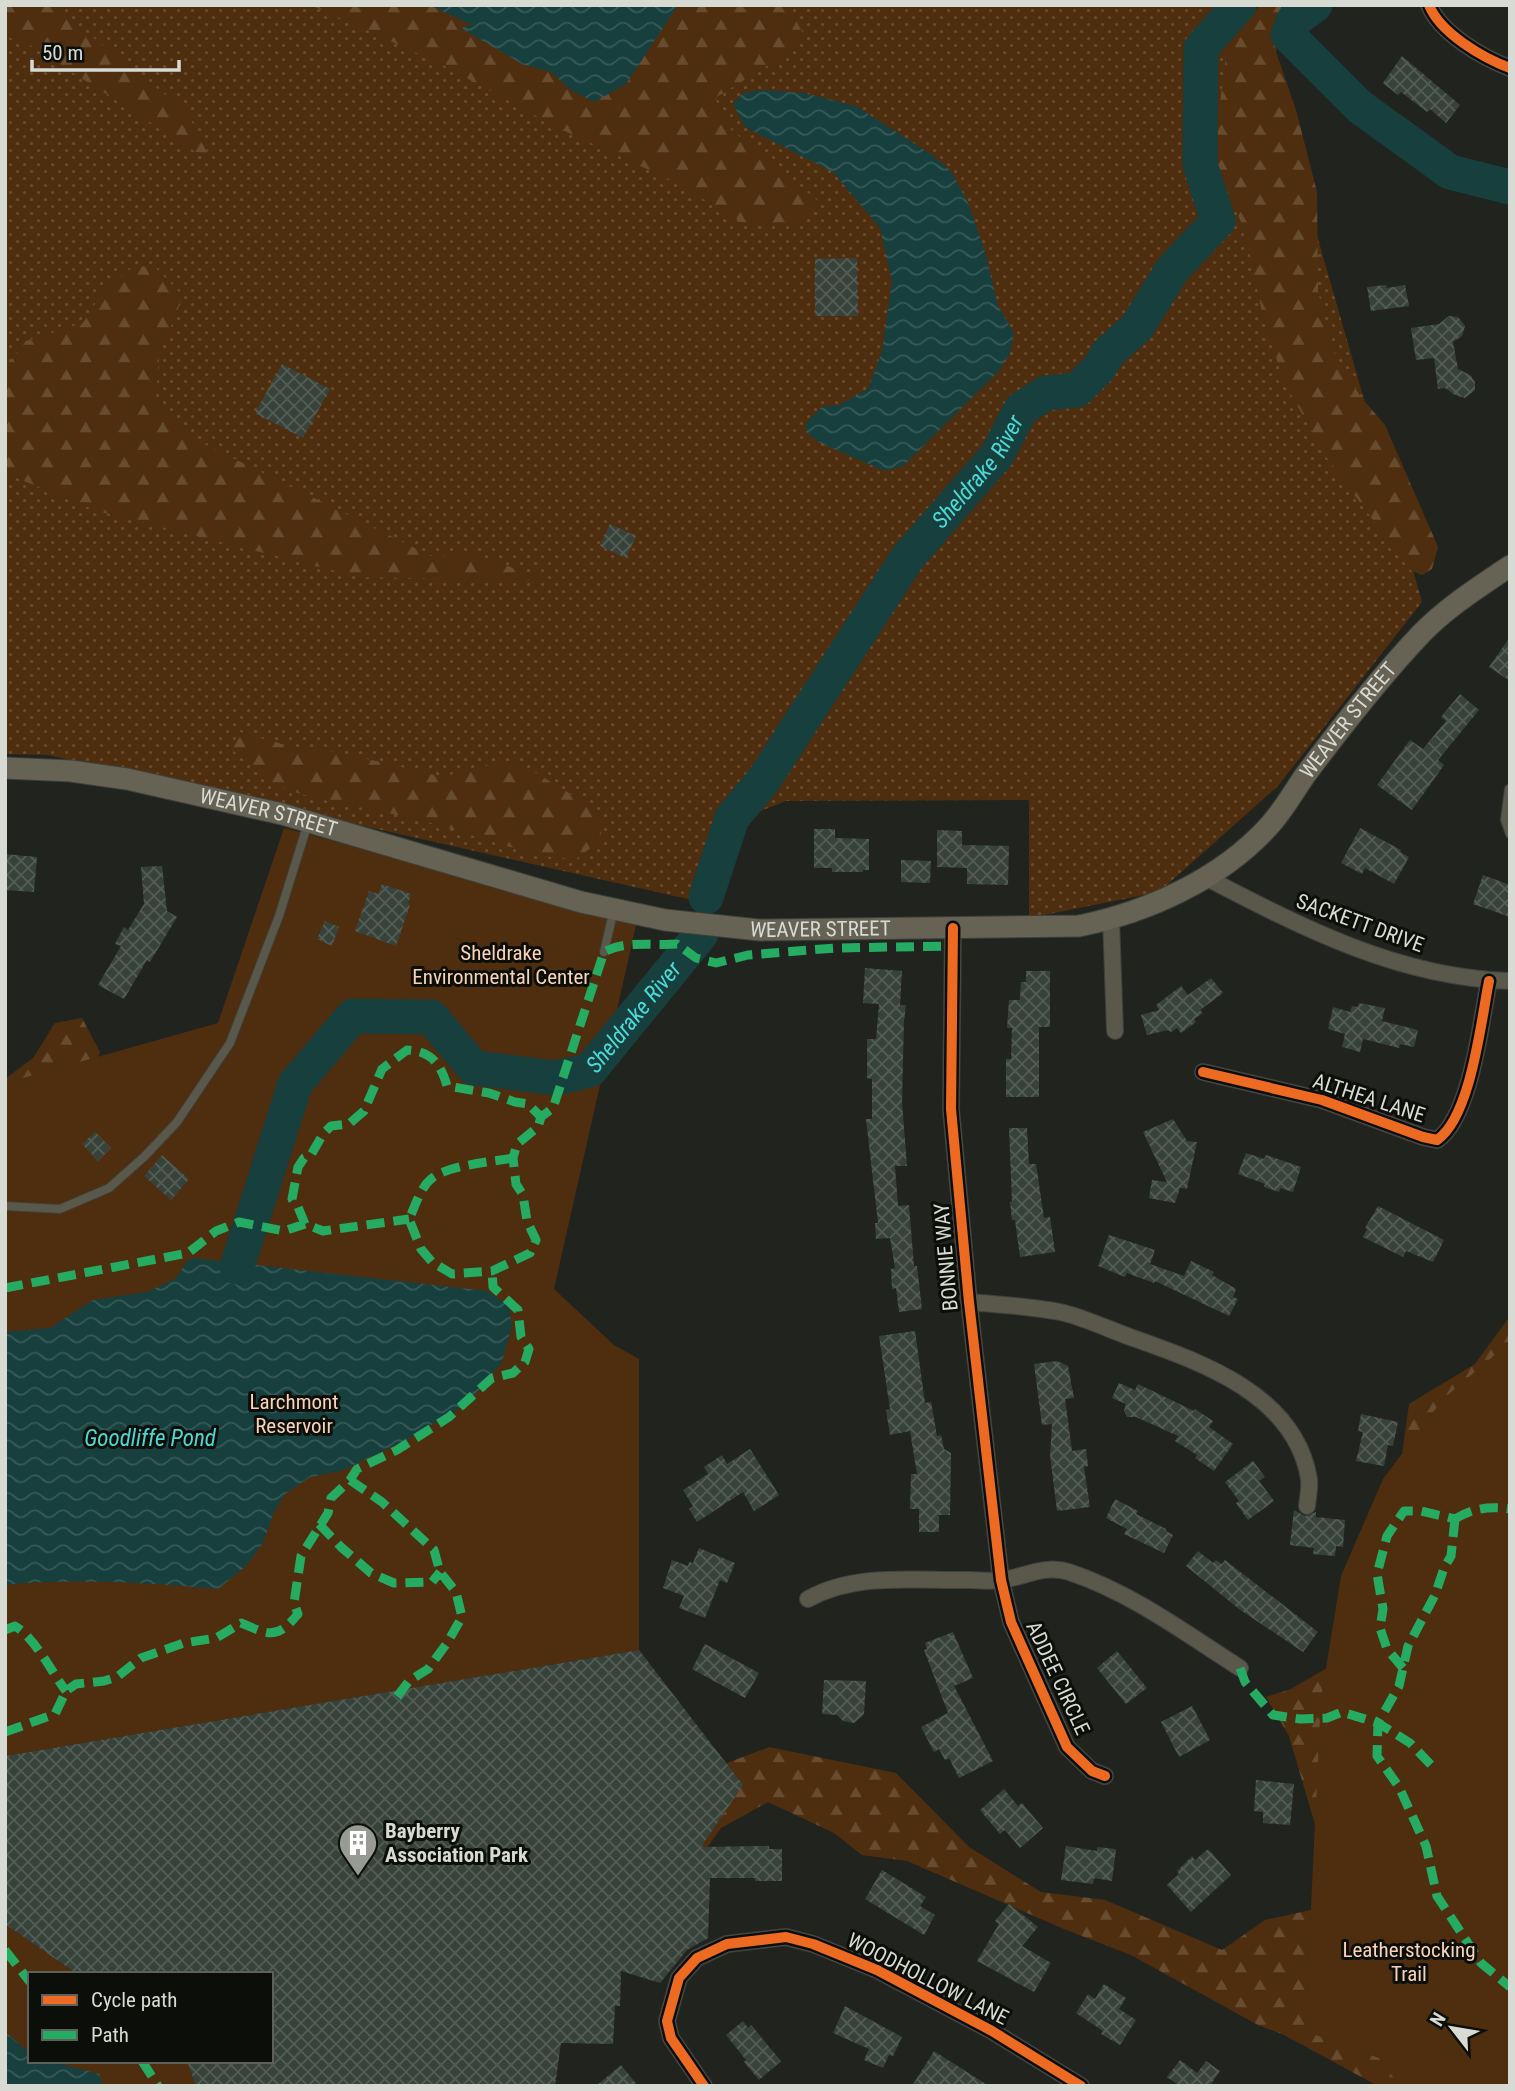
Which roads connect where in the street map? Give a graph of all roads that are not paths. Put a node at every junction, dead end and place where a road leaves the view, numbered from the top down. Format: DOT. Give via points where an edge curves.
graph roads {
  1 [pos="1429,5"];
  2 [pos="1510,68"];
  3 [pos="1510,566"];
  4 [pos="5,768"];
  5 [pos="1509,789"];
  6 [pos="308,823"];
  7 [pos="1510,834"];
  8 [pos="1205,877"];
  9 [pos="614,909"];
  10 [pos="1111,919"];
  11 [pos="953,928"];
  12 [pos="604,952"];
  13 [pos="1489,981"];
  14 [pos="1510,981"];
  15 [pos="1115,1031"];
  16 [pos="1203,1072"];
  17 [pos="5,1206"];
  18 [pos="969,1302"];
  19 [pos="1307,1506"];
  20 [pos="1001,1580"];
  21 [pos="808,1599"];
  22 [pos="1240,1668"];
  23 [pos="1105,1776"];
  24 [pos="704,2086"];
  25 [pos="1080,2086"];
  1 -- 2 [label="street" via="1434,17 1472,50"];
  3 -- 8 [label="main road, WEAVER STREET" via="1456,602 1422,633 1270,825"];
  4 -- 6 [label="main road, WEAVER STREET" via="127,779"];
  5 -- 7 [label="lane" via="1505,820"];
  6 -- 9 [label="main road, WEAVER STREET"];
  6 -- 17 [label="lane" via="279,916 230,1043 177,1122 109,1188 60,1209"];
  8 -- 10 [label="main road, WEAVER STREET"];
  8 -- 13 [label="street, SACKETT DRIVE" via="1302,927 1377,956"];
  9 -- 11 [label="main road, WEAVER STREET" via="665,920 759,930"];
  9 -- 12 [label="lane"];
  10 -- 11 [label="main road, WEAVER STREET" via="1079,926"];
  10 -- 15 [label="street"];
  11 -- 18 [label="street, BONNIE WAY" via="951,1109"];
  13 -- 14 [label="street, SACKETT DRIVE"];
  13 -- 16 [label="street, ALTHEA LANE" via="1469,1087 1448,1133 1437,1140 1322,1100"];
  18 -- 19 [label="street" via="1061,1312 1222,1374 1271,1407 1286,1425 1301,1449 1310,1482"];
  18 -- 20 [label="street, BONNIE WAY"];
  20 -- 21 [label="street" via="874,1581 836,1586"];
  20 -- 22 [label="street" via="1051,1568 1069,1572 1137,1601"];
  20 -- 23 [label="street, ADDEE CIRCLE" via="1020,1646 1067,1747 1092,1771"];
  24 -- 25 [label="street, WOODHOLLOW LANE" via="671,2038 667,2021 679,1978 697,1958 727,1944 786,1937 877,1970 992,2031"];
}
